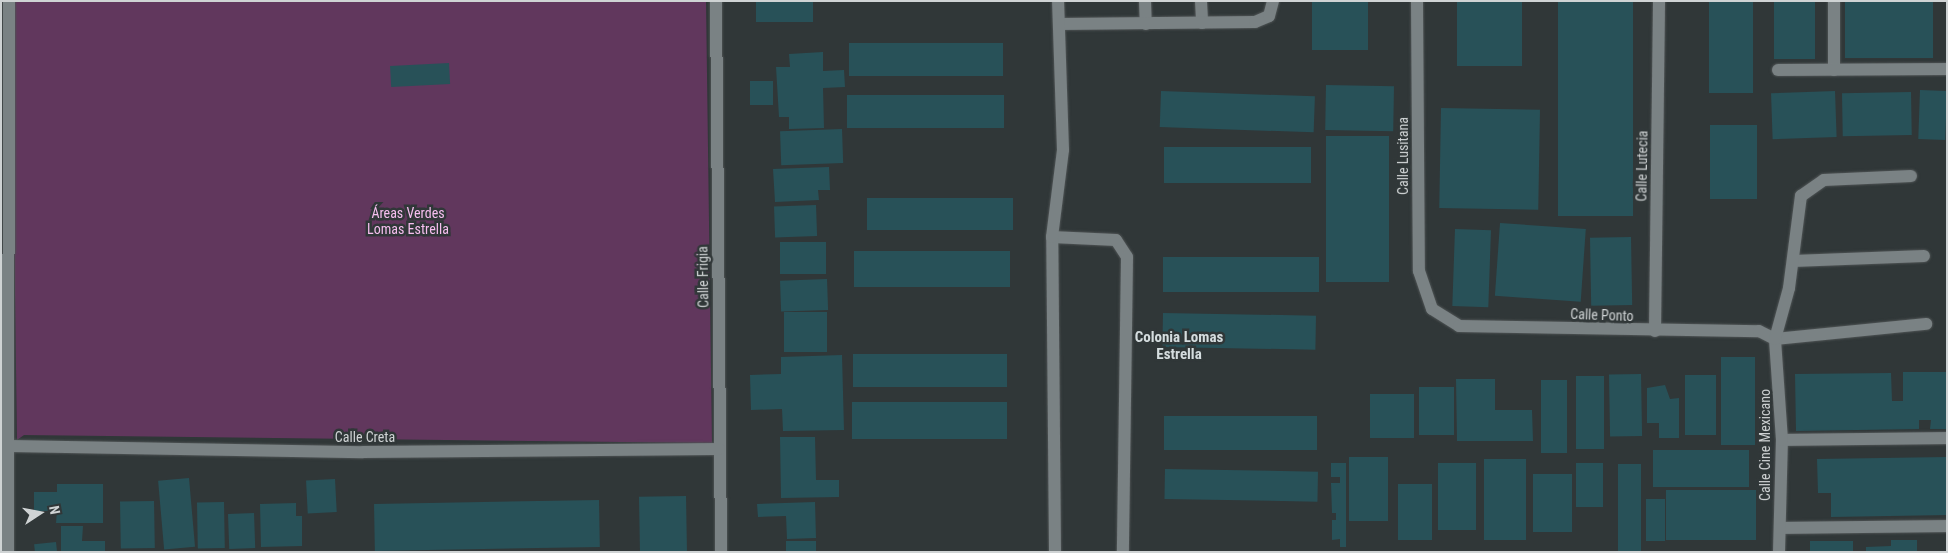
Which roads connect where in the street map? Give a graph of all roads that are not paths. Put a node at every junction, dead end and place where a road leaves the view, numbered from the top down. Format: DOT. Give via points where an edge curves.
graph roads {
  1 [pos="9,1"];
  2 [pos="716,1"];
  3 [pos="1058,1"];
  4 [pos="1145,1"];
  5 [pos="1202,1"];
  6 [pos="1273,1"];
  7 [pos="1417,1"];
  8 [pos="1659,1"];
  9 [pos="1834,1"];
  10 [pos="1202,23"];
  11 [pos="1059,24"];
  12 [pos="1146,24"];
  13 [pos="1947,69"];
  14 [pos="1778,70"];
  15 [pos="1834,70"];
  16 [pos="1911,176"];
  17 [pos="1052,237"];
  18 [pos="1924,256"];
  19 [pos="1793,261"];
  20 [pos="1432,309"];
  21 [pos="1926,324"];
  22 [pos="1656,331"];
  23 [pos="1775,339"];
  24 [pos="1947,438"];
  25 [pos="1782,440"];
  26 [pos="10,446"];
  27 [pos="720,449"];
  28 [pos="1947,526"];
  29 [pos="1780,528"];
  30 [pos="8,552"];
  31 [pos="721,552"];
  32 [pos="1054,552"];
  33 [pos="1123,552"];
  34 [pos="1780,552"];
  1 -- 26 [label="street"];
  2 -- 27 [label="street, Calle Frigia"];
  3 -- 11 [label="street"];
  4 -- 12 [label="street"];
  5 -- 10 [label="street"];
  6 -- 10 [label="street" via="1269,16 1255,22"];
  7 -- 20 [label="street, Calle Lusitana" via="1419,271"];
  8 -- 22 [label="street, Calle Lutecia"];
  9 -- 15 [label="street"];
  10 -- 12 [label="street"];
  11 -- 12 [label="street"];
  11 -- 17 [label="street" via="1063,150"];
  13 -- 15 [label="street"];
  14 -- 15 [label="street"];
  16 -- 19 [label="street, Calle Cine Mexicano" via="1813,184 1801,196"];
  17 -- 32 [label="street"];
  17 -- 33 [label="street" via="1116,240 1128,257"];
  18 -- 19 [label="street"];
  19 -- 23 [label="street, Calle Cine Mexicano"];
  20 -- 22 [label="street, Calle Ponto" via="1460,326"];
  21 -- 23 [label="street"];
  22 -- 23 [label="street, Calle Ponto" via="1759,331"];
  23 -- 25 [label="street, Calle Cine Mexicano"];
  24 -- 25 [label="street"];
  25 -- 29 [label="street, Calle Cine Mexicano"];
  26 -- 27 [label="street, Calle Creta" via="363,452"];
  26 -- 30 [label="street"];
  27 -- 31 [label="street, Calle Frigia"];
  28 -- 29 [label="street"];
  29 -- 34 [label="street, Calle Cine Mexicano"];
}
